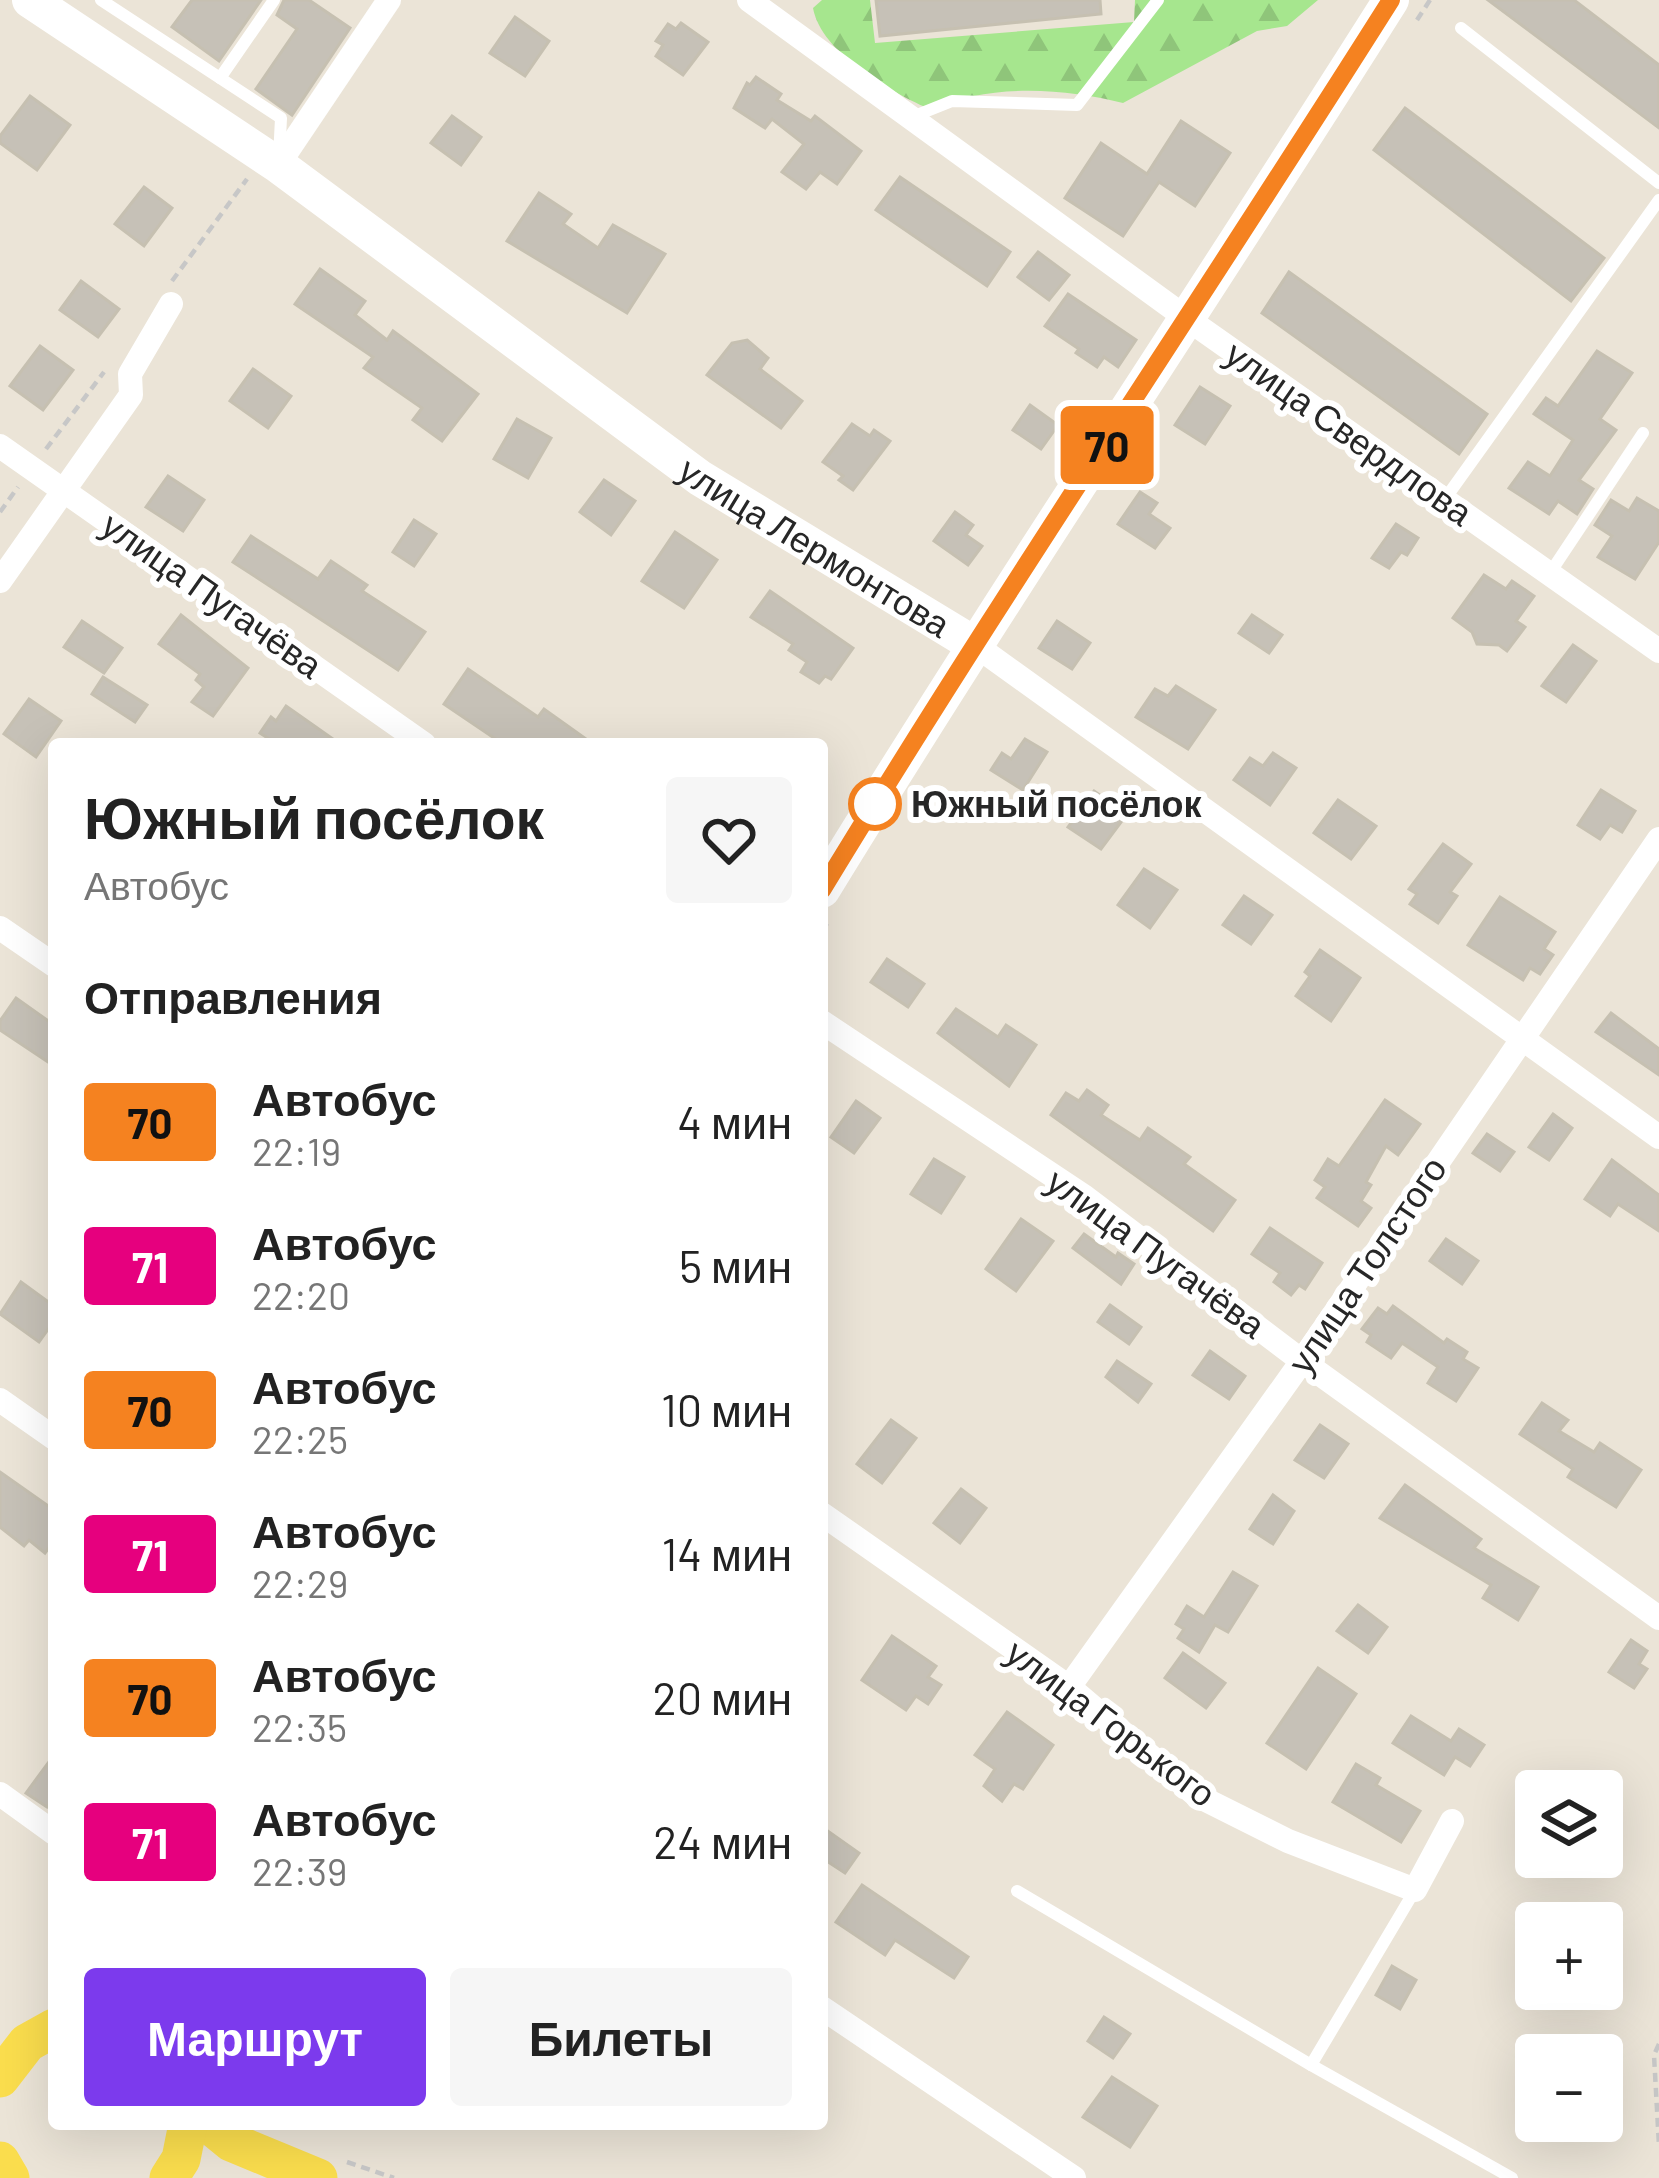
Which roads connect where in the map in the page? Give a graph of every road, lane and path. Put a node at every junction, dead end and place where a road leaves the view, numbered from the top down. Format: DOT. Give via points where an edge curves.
graph roads {
  1 [pos="30,0"];
  2 [pos="101,0"];
  3 [pos="274,0"];
  4 [pos="389,0"];
  5 [pos="749,0"];
  6 [pos="1158,0"];
  7 [pos="1391,0"];
  8 [pos="1461,28"];
  9 [pos="220,78"];
  10 [pos="911,118"];
  11 [pos="278,165"];
  12 [pos="1659,183"];
  13 [pos="1659,200"];
  14 [pos="171,304"];
  15 [pos="1189,320"];
  16 [pos="1643,433"];
  17 [pos="0,446"];
  18 [pos="64,490"];
  19 [pos="1444,500"];
  20 [pos="1550,573"];
  21 [pos="0,581"];
  22 [pos="975,645"];
  23 [pos="1659,651"];
  24 [pos="415,738"];
  25 [pos="1659,839"];
  26 [pos="828,880"];
  27 [pos="0,928"];
  28 [pos="48,961"];
  29 [pos="828,1026"];
  30 [pos="1520,1039"];
  31 [pos="1659,1137"];
  32 [pos="1301,1361"];
  33 [pos="0,1400"];
  34 [pos="48,1434"];
  35 [pos="828,1518"];
  36 [pos="1659,1618"];
  37 [pos="1069,1687"];
  38 [pos="0,1794"];
  39 [pos="1452,1821"];
  40 [pos="48,1829"];
  41 [pos="1017,1891"];
  42 [pos="1415,1891"];
  43 [pos="828,2012"];
  44 [pos="27,2042"];
  45 [pos="1659,2044"];
  46 [pos="1311,2066"];
  47 [pos="0,2078"];
  48 [pos="187,2130"];
  49 [pos="216,2130"];
  50 [pos="1659,2146"];
  51 [pos="169,2178"];
  52 [pos="318,2178"];
  53 [pos="1074,2178"];
  54 [pos="1512,2178"];
  1 -- 11 [label="street, улица Лермонтова"];
  2 -- 9 [label="lane"];
  3 -- 9 [label="lane"];
  4 -- 11 [label="street"];
  5 -- 10 [label="street, улица Свердлова"];
  6 -- 10 [label="lane" via="1077,104 952,101"];
  7 -- 15 [label="street"];
  8 -- 12 [label="lane"];
  9 -- 11 [label="lane" via="281,118"];
  10 -- 15 [label="street, улица Свердлова"];
  11 -- 22 [label="street, улица Лермонтова" via="700,478"];
  13 -- 19 [label="lane"];
  14 -- 18 [label="street" via="130,374 130,395"];
  15 -- 19 [label="street, улица Свердлова"];
  15 -- 22 [label="street"];
  16 -- 20 [label="lane"];
  17 -- 18 [label="street, улица Пугачёва"];
  18 -- 21 [label="street"];
  18 -- 24 [label="street, улица Пугачёва"];
  19 -- 20 [label="street, улица Свердлова"];
  20 -- 23 [label="street, улица Свердлова"];
  22 -- 26 [label="street"];
  22 -- 30 [label="street, улица Лермонтова"];
  25 -- 30 [label="street, улица Толстого"];
  27 -- 28 [label="street"];
  29 -- 32 [label="street, улица Пугачёва" via="1085,1197"];
  30 -- 31 [label="street, улица Лермонтова"];
  30 -- 32 [label="street, улица Толстого"];
  32 -- 36 [label="street, улица Пугачёва"];
  32 -- 37 [label="street, улица Толстого"];
  33 -- 34 [label="street"];
  35 -- 37 [label="street, улица Горького"];
  37 -- 42 [label="street, улица Горького" via="1196,1795"];
  38 -- 40 [label="street"];
  39 -- 42 [label="street"];
  41 -- 46 [label="lane"];
  42 -- 46 [label="lane"];
  43 -- 53 [label="street"];
  44 -- 47 [label="main road"];
  45 -- 50 [label="path"];
  46 -- 54 [label="lane"];
  48 -- 51 [label="main road"];
  49 -- 52 [label="main road"];
}
